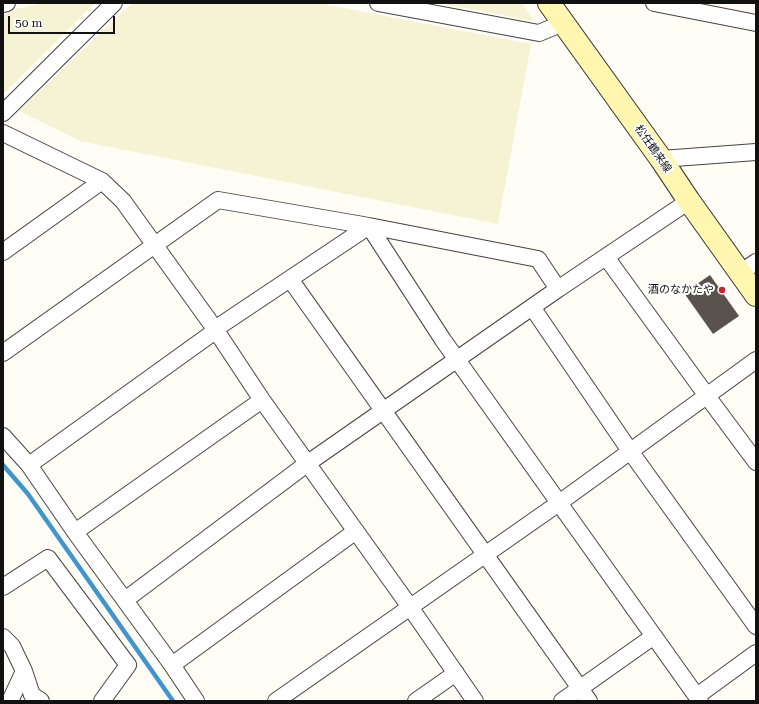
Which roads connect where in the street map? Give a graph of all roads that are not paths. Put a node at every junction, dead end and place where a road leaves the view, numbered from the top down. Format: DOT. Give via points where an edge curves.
graph roads {
  1 [pos="7,3"];
  2 [pos="114,3"];
  3 [pos="378,3"];
  4 [pos="549,3"];
  5 [pos="654,3"];
  6 [pos="3,4"];
  7 [pos="563,22"];
  8 [pos="756,23"];
  9 [pos="3,113"];
  10 [pos="3,133"];
  11 [pos="756,152"];
  12 [pos="661,159"];
  13 [pos="102,182"];
  14 [pos="689,202"];
  15 [pos="369,226"];
  16 [pos="155,244"];
  17 [pos="3,252"];
  18 [pos="606,257"];
  19 [pos="748,267"];
  20 [pos="290,279"];
  21 [pos="558,289"];
  22 [pos="756,295"];
  23 [pos="532,307"];
  24 [pos="215,330"];
  25 [pos="3,353"];
  26 [pos="457,360"];
  27 [pos="756,360"];
  28 [pos="707,396"];
  29 [pos="262,400"];
  30 [pos="384,410"];
  31 [pos="3,436"];
  32 [pos="630,451"];
  33 [pos="756,462"];
  34 [pos="308,463"];
  35 [pos="29,465"];
  36 [pos="559,503"];
  37 [pos="75,532"];
  38 [pos="356,532"];
  39 [pos="485,555"];
  40 [pos="3,587"];
  41 [pos="125,600"];
  42 [pos="410,607"];
  43 [pos="756,626"];
  44 [pos="654,636"];
  45 [pos="3,637"];
  46 [pos="756,653"];
  47 [pos="172,665"];
  48 [pos="24,671"];
  49 [pos="456,673"];
  50 [pos="584,695"];
  51 [pos="699,699"];
  52 [pos="10,701"];
  53 [pos="41,701"];
  54 [pos="102,701"];
  55 [pos="196,701"];
  56 [pos="276,701"];
  57 [pos="416,701"];
  58 [pos="475,701"];
  59 [pos="562,701"];
  1 -- 6 [label="street"];
  2 -- 9 [label="street"];
  3 -- 7 [label="street" via="539,34"];
  4 -- 7 [label="main road, 松任鶴来線"];
  5 -- 8 [label="street"];
  7 -- 12 [label="main road, 松任鶴来線"];
  10 -- 13 [label="street"];
  11 -- 12 [label="street"];
  12 -- 14 [label="main road, 松任鶴来線"];
  13 -- 16 [label="street" via="123,201"];
  13 -- 17 [label="street"];
  14 -- 18 [label="street"];
  14 -- 19 [label="main road, 松任鶴来線"];
  15 -- 16 [label="street" via="218,200"];
  15 -- 20 [label="street"];
  15 -- 21 [label="street" via="538,259"];
  15 -- 26 [label="street"];
  16 -- 24 [label="street"];
  16 -- 25 [label="street"];
  18 -- 21 [label="street"];
  18 -- 28 [label="street"];
  19 -- 22 [label="main road, 松任鶴来線"];
  20 -- 24 [label="street"];
  20 -- 30 [label="street"];
  21 -- 23 [label="street"];
  23 -- 26 [label="street"];
  23 -- 32 [label="street"];
  24 -- 29 [label="street"];
  24 -- 35 [label="street"];
  26 -- 30 [label="street"];
  26 -- 36 [label="street"];
  27 -- 28 [label="street"];
  28 -- 32 [label="street"];
  28 -- 33 [label="street"];
  29 -- 34 [label="street"];
  29 -- 37 [label="street"];
  30 -- 34 [label="street"];
  30 -- 39 [label="street"];
  31 -- 35 [label="street"];
  32 -- 36 [label="street"];
  32 -- 43 [label="street"];
  34 -- 38 [label="street"];
  34 -- 41 [label="street"];
  35 -- 37 [label="street"];
  36 -- 39 [label="street"];
  36 -- 44 [label="street"];
  37 -- 41 [label="street"];
  38 -- 42 [label="street"];
  38 -- 47 [label="street"];
  39 -- 42 [label="street"];
  39 -- 50 [label="street"];
  40 -- 54 [label="street" via="48,558 128,664"];
  41 -- 47 [label="street"];
  42 -- 49 [label="street"];
  42 -- 56 [label="street"];
  44 -- 50 [label="street"];
  44 -- 51 [label="street"];
  45 -- 48 [label="street" via="12,646"];
  46 -- 51 [label="street"];
  47 -- 55 [label="street"];
  48 -- 52 [label="street"];
  48 -- 53 [label="street" via="32,695"];
  49 -- 57 [label="street"];
  49 -- 58 [label="street"];
  50 -- 59 [label="street"];
}
